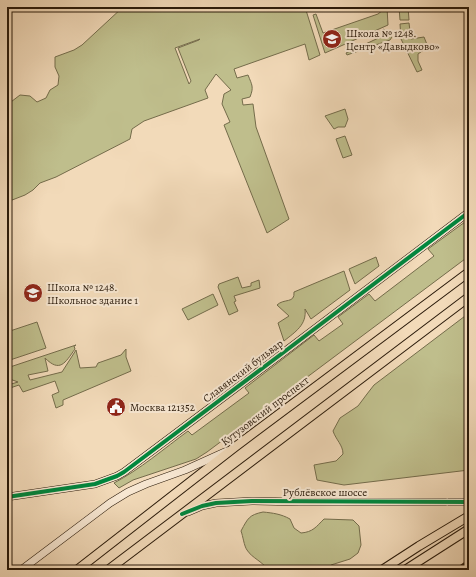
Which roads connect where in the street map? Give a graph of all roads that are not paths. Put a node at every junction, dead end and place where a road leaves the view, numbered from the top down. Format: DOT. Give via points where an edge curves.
graph roads {
  1 [pos="469,212"];
  2 [pos="469,272"];
  3 [pos="469,297"];
  4 [pos="235,447"];
  5 [pos="7,497"];
  6 [pos="469,502"];
  7 [pos="182,514"];
  8 [pos="469,516"];
  9 [pos="469,529"];
  10 [pos="20,570"];
  11 [pos="77,570"];
  12 [pos="108,570"];
  13 [pos="382,570"];
  14 [pos="405,570"];
  1 -- 5 [label="street, Славянский бульвар" via="117,476 95,484"];
  2 -- 4 [label="main road, Кутузовский проспект"];
  3 -- 7 [label="main road"];
  4 -- 10 [label="street" via="128,492"];
  4 -- 11 [label="main road, Кутузовский проспект"];
  6 -- 7 [label="street, Рублёвское шоссе, bridge" via="252,500 216,503"];
  7 -- 12 [label="main road"];
  8 -- 13 [label="main road"];
  9 -- 14 [label="main road"];
}
